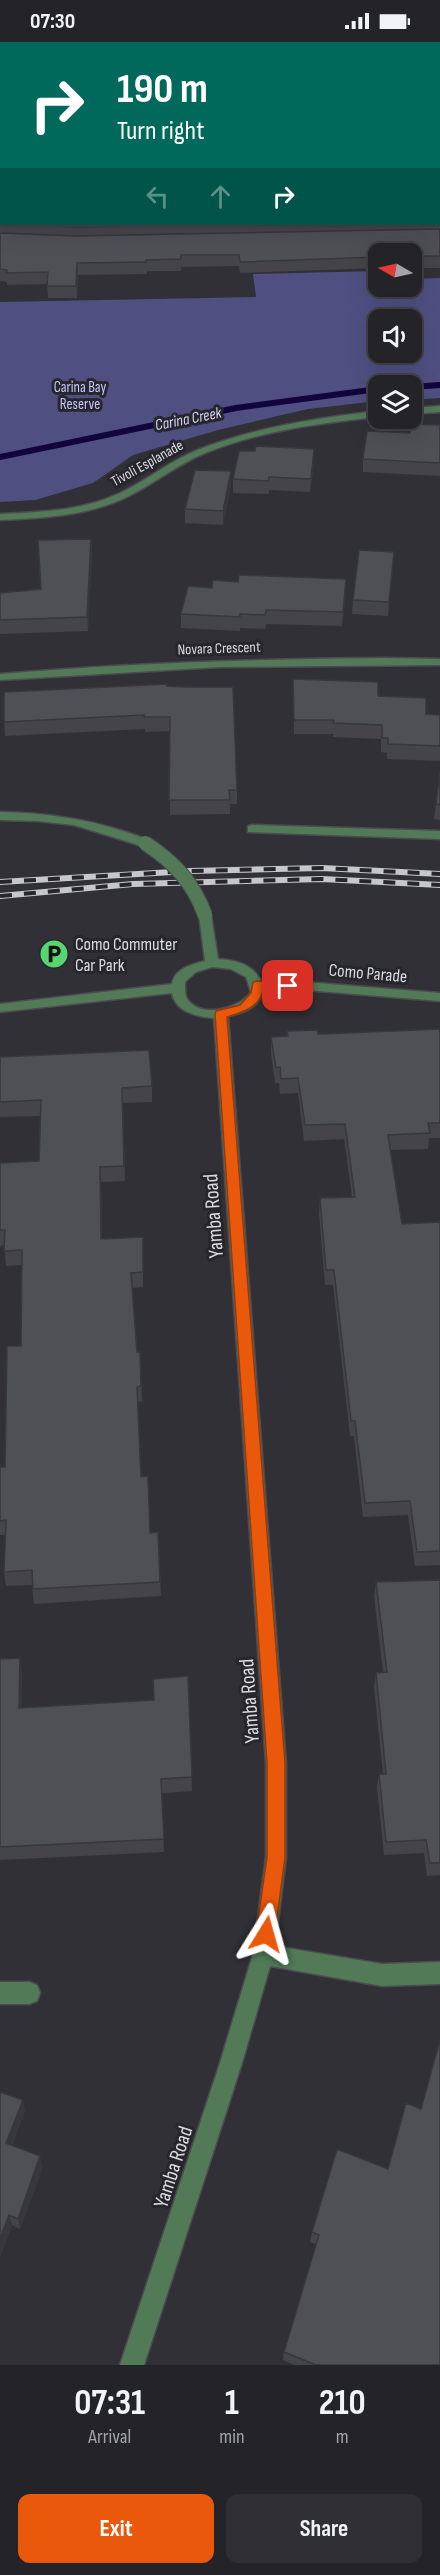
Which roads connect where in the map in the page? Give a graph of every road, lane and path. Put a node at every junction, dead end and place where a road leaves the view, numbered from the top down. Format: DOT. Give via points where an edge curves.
graph roads {
  1 [pos="440,409"];
  2 [pos="422,410"];
  3 [pos="368,416"];
  4 [pos="0,517"];
  5 [pos="440,662"];
  6 [pos="0,677"];
  7 [pos="0,816"];
  8 [pos="252,829"];
  9 [pos="440,835"];
  10 [pos="212,963"];
  11 [pos="257,985"];
  12 [pos="177,988"];
  13 [pos="440,998"];
  14 [pos="0,1008"];
  15 [pos="221,1014"];
  16 [pos="263,1954"];
  17 [pos="440,1972"];
  18 [pos="0,1993"];
  19 [pos="29,1993"];
  20 [pos="132,2365"];
  1 -- 2 [label="street"];
  3 -- 4 [label="street, Tivoli Esplanade" via="266,433 202,451 124,495 100,504 39,515"];
  5 -- 6 [label="street, Novara Crescent" via="193,664"];
  7 -- 10 [label="street, bridge" via="55,817 88,823 145,843 167,857 198,892"];
  8 -- 9 [label="street"];
  10 -- 11 [label="street" via="236,966 253,977"];
  10 -- 12 [label="street" via="183,974"];
  11 -- 13 [label="street, Como Parade"];
  11 -- 15 [label="street" via="257,993 244,1008"];
  12 -- 14 [label="street"];
  12 -- 15 [label="street" via="179,997 195,1010"];
  15 -- 16 [label="street, Yamba Road" via="276,1763 276,1857"];
  16 -- 17 [label="street" via="382,1975"];
  16 -- 20 [label="street, Yamba Road"];
  18 -- 19 [label="street"];
}
